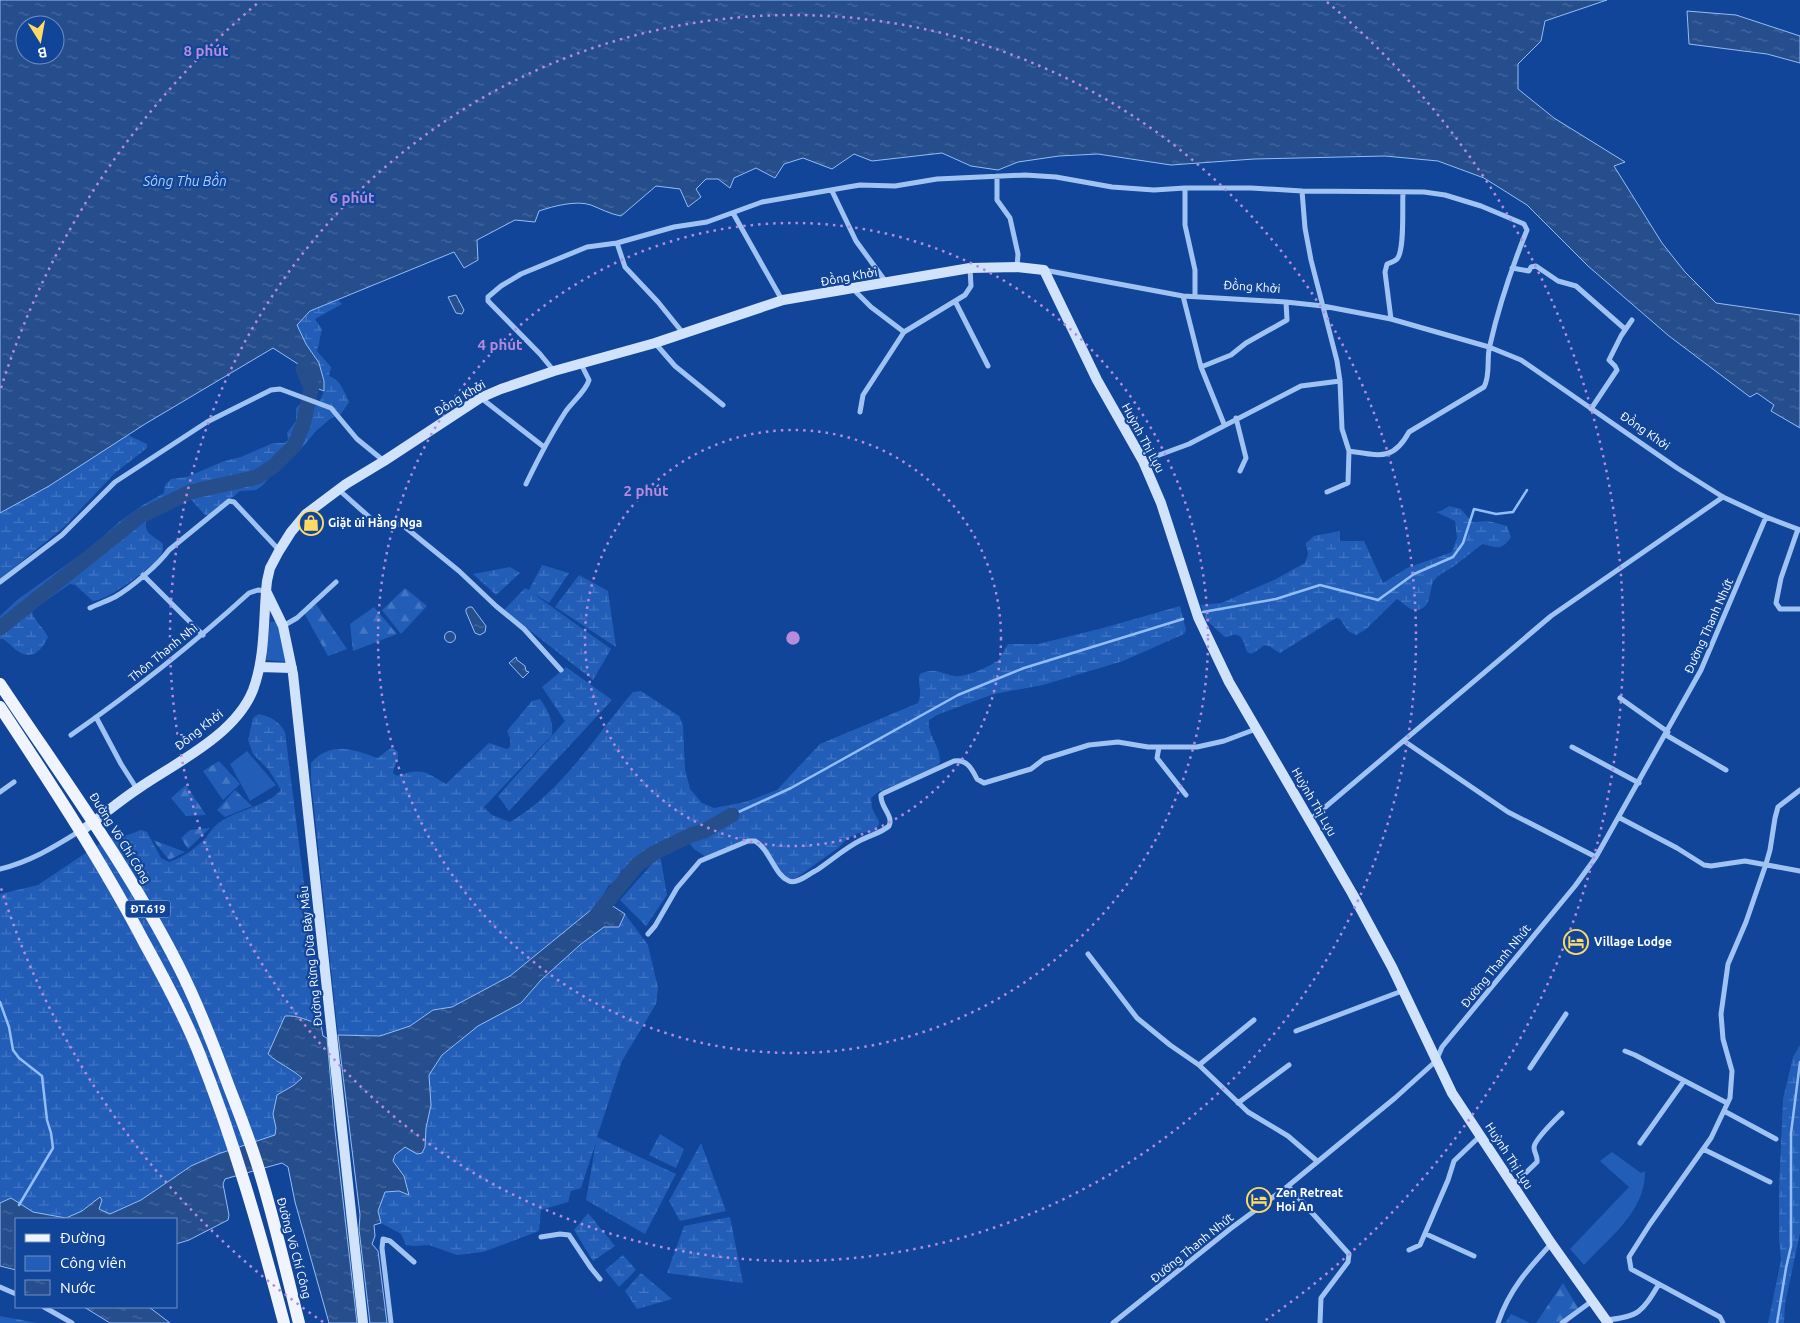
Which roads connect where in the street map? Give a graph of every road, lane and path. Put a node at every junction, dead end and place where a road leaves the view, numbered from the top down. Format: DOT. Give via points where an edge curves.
graph roads {
  1 [pos="997,176"];
  2 [pos="1185,188"];
  3 [pos="832,190"];
  4 [pos="1302,191"];
  5 [pos="1403,192"];
  6 [pos="733,212"];
  7 [pos="616,242"];
  8 [pos="1017,267"];
  9 [pos="970,268"];
  10 [pos="1512,268"];
  11 [pos="1044,270"];
  12 [pos="886,283"];
  13 [pos="853,289"];
  14 [pos="1183,296"];
  15 [pos="1195,296"];
  16 [pos="783,300"];
  17 [pos="955,301"];
  18 [pos="1286,302"];
  19 [pos="1323,306"];
  20 [pos="1391,319"];
  21 [pos="1632,320"];
  22 [pos="1625,329"];
  23 [pos="904,332"];
  24 [pos="683,333"];
  25 [pos="655,344"];
  26 [pos="1489,347"];
  27 [pos="581,364"];
  28 [pos="988,366"];
  29 [pos="1201,367"];
  30 [pos="554,371"];
  31 [pos="1340,382"];
  32 [pos="480,398"];
  33 [pos="723,404"];
  34 [pos="1591,409"];
  35 [pos="860,412"];
  36 [pos="1236,418"];
  37 [pos="1224,424"];
  38 [pos="544,447"];
  39 [pos="1349,450"];
  40 [pos="384,461"];
  41 [pos="1143,461"];
  42 [pos="1240,471"];
  43 [pos="526,484"];
  44 [pos="338,489"];
  45 [pos="1328,492"];
  46 [pos="1723,497"];
  47 [pos="1766,517"];
  48 [pos="1799,530"];
  49 [pos="279,551"];
  50 [pos="143,575"];
  51 [pos="0,582"];
  52 [pos="336,582"];
  53 [pos="266,591"];
  54 [pos="90,608"];
  55 [pos="1800,609"];
  56 [pos="283,626"];
  57 [pos="203,635"];
  58 [pos="260,667"];
  59 [pos="292,668"];
  60 [pos="561,670"];
  61 [pos="0,684"];
  62 [pos="1620,698"];
  63 [pos="0,707"];
  64 [pos="96,717"];
  65 [pos="1256,729"];
  66 [pos="1667,733"];
  67 [pos="71,735"];
  68 [pos="1404,740"];
  69 [pos="1158,747"];
  70 [pos="1572,747"];
  71 [pos="1726,770"];
  72 [pos="14,782"];
  73 [pos="1639,783"];
  74 [pos="137,789"];
  75 [pos="1800,790"];
  76 [pos="0,792"];
  77 [pos="1186,795"];
  78 [pos="1620,818"];
  79 [pos="1310,820"];
  80 [pos="94,822"];
  81 [pos="81,831"];
  82 [pos="1596,857"];
  83 [pos="1766,864"];
  84 [pos="0,869"];
  85 [pos="1800,870"];
  86 [pos="648,934"];
  87 [pos="1088,954"];
  88 [pos="1402,991"];
  89 [pos="1566,1014"];
  90 [pos="1254,1020"];
  91 [pos="1296,1031"];
  92 [pos="1625,1051"];
  93 [pos="1436,1061"];
  94 [pos="1199,1065"];
  95 [pos="1289,1065"];
  96 [pos="1530,1068"];
  97 [pos="1684,1080"];
  98 [pos="1238,1103"];
  99 [pos="1727,1103"];
  100 [pos="1724,1111"];
  101 [pos="1562,1113"];
  102 [pos="1480,1136"];
  103 [pos="1776,1139"];
  104 [pos="1640,1143"];
  105 [pos="1703,1149"];
  106 [pos="1317,1161"];
  107 [pos="1770,1182"];
  108 [pos="1513,1185"];
  109 [pos="1288,1186"];
  110 [pos="1426,1234"];
  111 [pos="540,1237"];
  112 [pos="1552,1243"];
  113 [pos="1410,1250"];
  114 [pos="1474,1256"];
  115 [pos="283,1261"];
  116 [pos="414,1262"];
  117 [pos="269,1265"];
  118 [pos="600,1279"];
  119 [pos="1659,1284"];
  120 [pos="0,1287"];
  121 [pos="15,1294"];
  122 [pos="1592,1300"];
  123 [pos="46,1308"];
  124 [pos="1607,1322"];
  125 [pos="72,1323"];
  126 [pos="284,1323"];
  127 [pos="299,1323"];
  128 [pos="363,1323"];
  129 [pos="391,1323"];
  130 [pos="1113,1323"];
  131 [pos="1320,1323"];
  132 [pos="1498,1323"];
  133 [pos="1562,1323"];
  134 [pos="1723,1323"];
  1 -- 2 [label="street" via="1035,176 1154,190"];
  1 -- 3 [label="street" via="895,186 860,185"];
  1 -- 8 [label="street" via="997,200 1010,218 1018,254"];
  2 -- 4 [label="street"];
  2 -- 15 [label="street" via="1185,225 1195,270"];
  3 -- 6 [label="street" via="762,202"];
  3 -- 12 [label="street" via="856,241"];
  4 -- 5 [label="street"];
  4 -- 19 [label="street" via="1305,228"];
  5 -- 10 [label="street" via="1445,195 1524,224 1527,230"];
  5 -- 20 [label="street" via="1399,258 1387,264 1385,272"];
  6 -- 7 [label="street" via="707,222"];
  6 -- 16 [label="street"];
  7 -- 24 [label="street" via="625,267"];
  7 -- 30 [label="street" via="587,247 530,270 501,286 488,298 491,306"];
  8 -- 9 [label="street, Đồng Khởi"];
  8 -- 11 [label="street, Đồng Khởi"];
  9 -- 12 [label="street, Đồng Khởi"];
  9 -- 17 [label="street" via="971,286"];
  10 -- 22 [label="street" via="1529,271 1536,266 1558,281 1576,286"];
  10 -- 26 [label="street"];
  11 -- 14 [label="street, Đồng Khởi"];
  11 -- 41 [label="street, Huỳnh Thị Lựu" via="1097,380"];
  12 -- 13 [label="street, Đồng Khởi"];
  13 -- 16 [label="street, Đồng Khởi"];
  13 -- 23 [label="street"];
  14 -- 15 [label="street, Đồng Khởi"];
  14 -- 29 [label="street"];
  15 -- 18 [label="street, Đồng Khởi"];
  16 -- 24 [label="street, Đồng Khởi"];
  17 -- 23 [label="street"];
  17 -- 28 [label="street"];
  18 -- 19 [label="street, Đồng Khởi"];
  18 -- 29 [label="street" via="1286,320 1230,355"];
  19 -- 20 [label="street, Đồng Khởi"];
  19 -- 31 [label="street"];
  20 -- 26 [label="street, Đồng Khởi"];
  21 -- 22 [label="street"];
  22 -- 34 [label="street" via="1609,360 1617,370"];
  23 -- 35 [label="street" via="863,395"];
  24 -- 25 [label="street, Đồng Khởi"];
  25 -- 27 [label="street, Đồng Khởi"];
  25 -- 33 [label="street" via="675,366"];
  26 -- 34 [label="street, Đồng Khởi" via="1521,360"];
  26 -- 39 [label="street" via="1484,387 1409,432 1394,451 1382,456"];
  27 -- 30 [label="street, Đồng Khởi"];
  27 -- 38 [label="street" via="589,380 588,385 573,401"];
  29 -- 37 [label="street"];
  30 -- 32 [label="street, Đồng Khởi"];
  31 -- 36 [label="street" via="1301,386"];
  31 -- 39 [label="street" via="1342,429"];
  32 -- 38 [label="street"];
  32 -- 40 [label="street, Đồng Khởi"];
  34 -- 46 [label="street, Đồng Khởi"];
  36 -- 37 [label="street"];
  36 -- 42 [label="street" via="1246,458"];
  37 -- 41 [label="street" via="1189,444"];
  38 -- 43 [label="street"];
  39 -- 45 [label="street" via="1348,483"];
  40 -- 44 [label="street, Đồng Khởi"];
  40 -- 51 [label="street" via="357,439 331,408 280,390 271,390 199,427 115,482 62,535"];
  41 -- 65 [label="street, Huỳnh Thị Lựu" via="1161,503 1202,628"];
  44 -- 49 [label="street, Đồng Khởi" via="306,514"];
  44 -- 60 [label="street" via="376,524 405,527 524,629"];
  46 -- 47 [label="street, Đồng Khởi"];
  46 -- 68 [label="street" via="1551,616"];
  47 -- 48 [label="street, Đồng Khởi"];
  47 -- 66 [label="street, Đường Thanh Nhứt" via="1701,670"];
  48 -- 55 [label="street" via="1781,578 1776,602 1780,609"];
  49 -- 50 [label="street" via="234,502 229,501"];
  49 -- 53 [label="street, Đồng Khởi" via="270,568"];
  50 -- 54 [label="street" via="116,596"];
  50 -- 57 [label="street"];
  52 -- 56 [label="street" via="298,618"];
  53 -- 56 [label="street, Đường Rừng Dừa Bảy Mẫu"];
  53 -- 57 [label="street, Thôn Thanh Nhì" via="249,592"];
  53 -- 58 [label="street, Đồng Khởi"];
  56 -- 59 [label="street, Đường Rừng Dừa Bảy Mẫu"];
  57 -- 64 [label="street, Thôn Thanh Nhì"];
  58 -- 59 [label="street"];
  58 -- 74 [label="street, Đồng Khởi" via="244,707 229,725"];
  59 -- 128 [label="street, Đường Rừng Dừa Bảy Mẫu"];
  61 -- 80 [label="main road, Đường Võ Chí Công / ĐT.619"];
  62 -- 66 [label="street"];
  63 -- 81 [label="main road, ĐT.619"];
  64 -- 67 [label="street, Thôn Thanh Nhì"];
  64 -- 74 [label="street"];
  65 -- 69 [label="street" via="1207,745"];
  65 -- 79 [label="street, Huỳnh Thị Lựu"];
  66 -- 71 [label="street"];
  66 -- 73 [label="street, Đường Thanh Nhứt"];
  68 -- 79 [label="street"];
  68 -- 82 [label="street" via="1508,812"];
  69 -- 77 [label="street" via="1157,758"];
  69 -- 86 [label="street" via="1118,742 1089,744 1044,759 1031,769 984,782 977,779 967,763 954,761 882,794 889,826 860,840 796,881 789,882 755,841 702,859 677,888"];
  70 -- 73 [label="street"];
  72 -- 76 [label="street"];
  73 -- 78 [label="street, Đường Thanh Nhứt"];
  74 -- 80 [label="street, Đồng Khởi"];
  75 -- 83 [label="street" via="1778,807"];
  78 -- 82 [label="street, Đường Thanh Nhứt"];
  78 -- 83 [label="street" via="1704,865 1745,861"];
  79 -- 88 [label="street, Huỳnh Thị Lựu"];
  80 -- 81 [label="street, Đồng Khởi"];
  80 -- 115 [label="main road, Đường Võ Chí Công / ĐT.619" via="179,967 215,1050 250,1142"];
  81 -- 84 [label="street" via="43,854"];
  81 -- 117 [label="main road, ĐT.619" via="164,977 198,1052 233,1147"];
  82 -- 93 [label="street, Đường Thanh Nhứt" via="1576,886 1442,1047"];
  83 -- 85 [label="street"];
  83 -- 99 [label="street" via="1728,964 1721,1014 1723,1039 1732,1071"];
  87 -- 94 [label="street" via="1137,1018"];
  88 -- 91 [label="street"];
  88 -- 93 [label="street, Huỳnh Thị Lựu"];
  89 -- 96 [label="street"];
  90 -- 94 [label="street"];
  92 -- 97 [label="street"];
  93 -- 102 [label="street, Huỳnh Thị Lựu"];
  93 -- 106 [label="street, Đường Thanh Nhứt"];
  94 -- 98 [label="street"];
  95 -- 98 [label="street"];
  97 -- 99 [label="street"];
  97 -- 104 [label="street"];
  98 -- 106 [label="street" via="1288,1136"];
  99 -- 100 [label="street"];
  100 -- 103 [label="street"];
  100 -- 105 [label="street"];
  101 -- 108 [label="street" via="1536,1142 1537,1162"];
  102 -- 108 [label="street, Huỳnh Thị Lựu"];
  102 -- 110 [label="street" via="1454,1161"];
  105 -- 107 [label="street"];
  105 -- 119 [label="street" via="1629,1257 1631,1269"];
  106 -- 109 [label="street, Đường Thanh Nhứt"];
  108 -- 112 [label="street, Huỳnh Thị Lựu"];
  109 -- 130 [label="street, Đường Thanh Nhứt"];
  109 -- 131 [label="street" via="1349,1254 1348,1262 1321,1298"];
  110 -- 113 [label="street" via="1420,1245"];
  110 -- 114 [label="street"];
  111 -- 118 [label="street" via="569,1234"];
  112 -- 122 [label="street, Huỳnh Thị Lựu"];
  112 -- 132 [label="street" via="1508,1297"];
  115 -- 117 [label="street"];
  115 -- 127 [label="main road, Đường Võ Chí Công / ĐT.619"];
  116 -- 129 [label="street" via="384,1239 382,1248"];
  117 -- 126 [label="main road, ĐT.619"];
  119 -- 124 [label="street" via="1646,1306 1636,1314"];
  119 -- 134 [label="street" via="1720,1316"];
  120 -- 121 [label="street"];
  122 -- 124 [label="street, Huỳnh Thị Lựu"];
  122 -- 133 [label="street"];
  123 -- 125 [label="street"];
}
